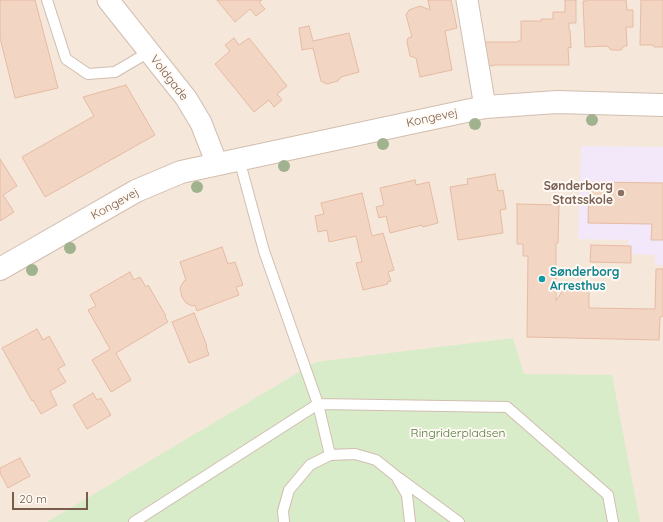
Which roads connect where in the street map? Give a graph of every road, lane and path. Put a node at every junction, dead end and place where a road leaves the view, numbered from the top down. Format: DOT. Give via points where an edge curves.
graph roads {
  1 [pos="48,0"];
  2 [pos="108,0"];
  3 [pos="467,0"];
  4 [pos="149,52"];
  5 [pos="663,105"];
  6 [pos="485,107"];
  7 [pos="239,159"];
  8 [pos="217,164"];
  9 [pos="0,269"];
  10 [pos="318,404"];
  11 [pos="330,455"];
  12 [pos="396,476"];
  13 [pos="134,522"];
  14 [pos="284,522"];
  15 [pos="410,522"];
  16 [pos="459,522"];
  17 [pos="613,522"];
  1 -- 4 [label="lane" via="66,59 88,74 115,72"];
  2 -- 4 [label="street, Voldgade"];
  3 -- 6 [label="street"];
  4 -- 8 [label="street, Voldgade" via="186,98 201,123"];
  5 -- 6 [label="street, Kongevej" via="557,102"];
  6 -- 7 [label="street, Kongevej"];
  7 -- 8 [label="street, Kongevej"];
  7 -- 10 [label="lane" via="264,251"];
  8 -- 9 [label="street, Kongevej" via="181,172 136,191"];
  10 -- 11 [label="lane"];
  10 -- 13 [label="lane"];
  10 -- 17 [label="lane" via="507,407 608,495"];
  11 -- 12 [label="lane" via="355,454 376,460"];
  11 -- 14 [label="lane" via="310,465 289,490 283,511"];
  12 -- 15 [label="lane" via="407,495"];
  12 -- 16 [label="lane"];
}
